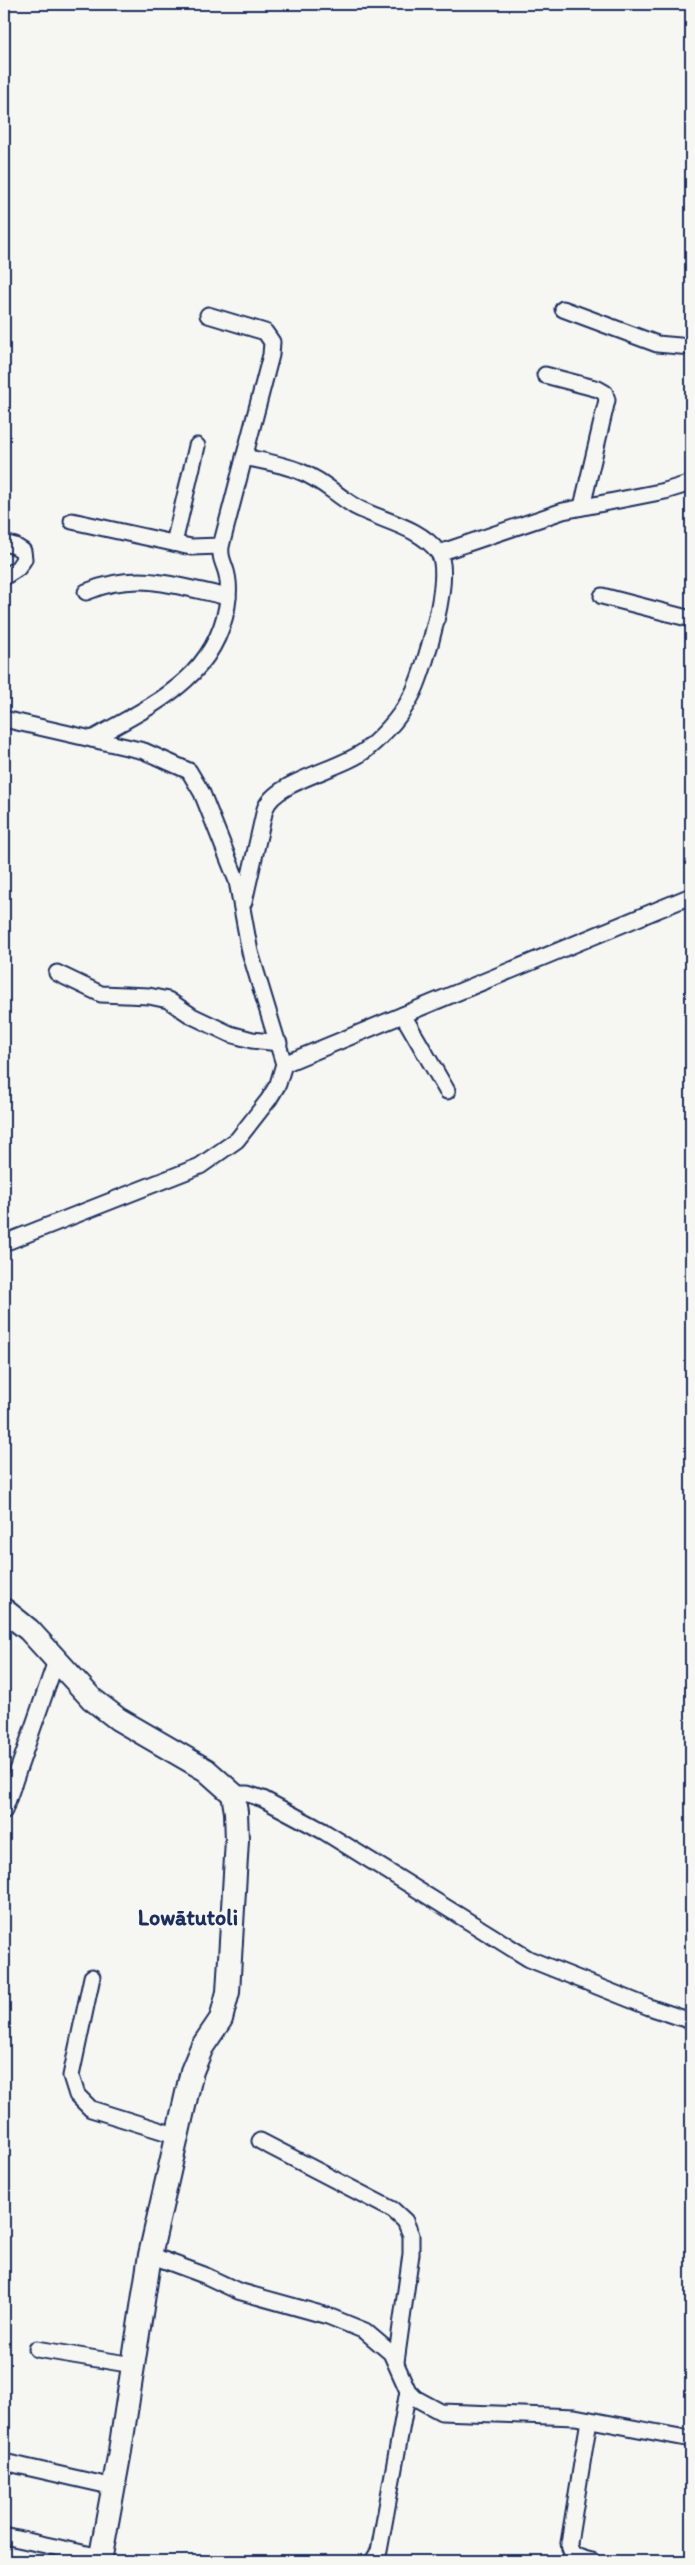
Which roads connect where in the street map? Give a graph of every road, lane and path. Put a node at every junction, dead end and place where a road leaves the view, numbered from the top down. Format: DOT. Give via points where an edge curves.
graph roads {
  1 [pos="563,309"];
  2 [pos="208,315"];
  3 [pos="691,347"];
  4 [pos="545,375"];
  5 [pos="197,446"];
  6 [pos="244,457"];
  7 [pos="691,484"];
  8 [pos="582,507"];
  9 [pos="72,521"];
  10 [pos="4,543"];
  11 [pos="174,543"];
  12 [pos="221,546"];
  13 [pos="439,553"];
  14 [pos="4,577"];
  15 [pos="86,592"];
  16 [pos="602,596"];
  17 [pos="228,597"];
  18 [pos="691,619"];
  19 [pos="4,718"];
  20 [pos="92,739"];
  21 [pos="691,896"];
  22 [pos="242,908"];
  23 [pos="56,974"];
  24 [pos="403,1015"];
  25 [pos="279,1043"];
  26 [pos="284,1064"];
  27 [pos="447,1091"];
  28 [pos="4,1243"];
  29 [pos="4,1610"];
  30 [pos="56,1661"];
  31 [pos="232,1794"];
  32 [pos="4,1811"];
  33 [pos="92,1977"];
  34 [pos="691,2021"];
  35 [pos="178,2136"];
  36 [pos="260,2141"];
  37 [pos="150,2255"];
  38 [pos="37,2349"];
  39 [pos="396,2362"];
  40 [pos="133,2366"];
  41 [pos="408,2391"];
  42 [pos="589,2420"];
  43 [pos="691,2439"];
  44 [pos="4,2462"];
  45 [pos="114,2487"];
  46 [pos="4,2536"];
  47 [pos="101,2559"];
  48 [pos="373,2561"];
  49 [pos="592,2561"];
  1 -- 3 [label="street" via="658,344"];
  2 -- 6 [label="street" via="265,332 272,342"];
  4 -- 8 [label="street" via="598,389 605,393 607,400"];
  5 -- 11 [label="street"];
  6 -- 12 [label="street"];
  6 -- 13 [label="street" via="297,470 320,480 337,496 373,516 417,534"];
  7 -- 8 [label="street"];
  8 -- 13 [label="street"];
  9 -- 11 [label="street"];
  10 -- 14 [label="street" via="23,551 24,559 18,568"];
  11 -- 12 [label="street" via="201,548"];
  12 -- 17 [label="street"];
  13 -- 22 [label="street" via="444,576 438,611 414,690 396,719 366,750 339,766 286,787 268,801"];
  15 -- 17 [label="street" via="107,583 144,580"];
  16 -- 18 [label="street"];
  17 -- 20 [label="street" via="217,638 195,673 176,689"];
  19 -- 20 [label="street"];
  20 -- 22 [label="street" via="144,751 189,771 202,793 237,881"];
  21 -- 24 [label="street"];
  22 -- 25 [label="street" via="250,952 270,1023"];
  23 -- 25 [label="street" via="101,994 168,1000 230,1034"];
  24 -- 26 [label="street"];
  24 -- 27 [label="street"];
  25 -- 26 [label="street"];
  26 -- 28 [label="street" via="269,1099 237,1140 200,1166"];
  29 -- 30 [label="street" via="29,1630"];
  30 -- 31 [label="street" via="92,1700 118,1719 206,1770"];
  30 -- 32 [label="street"];
  31 -- 34 [label="street" via="248,1794 263,1799 323,1831 528,1960"];
  31 -- 35 [label="street" via="237,1840 228,1992 221,2019 202,2047 192,2071"];
  33 -- 35 [label="street" via="72,2076 76,2095 91,2109"];
  35 -- 37 [label="street"];
  36 -- 39 [label="street" via="393,2210 405,2221 411,2235 411,2254"];
  37 -- 39 [label="street" via="238,2291 328,2316 365,2331"];
  37 -- 40 [label="street"];
  38 -- 40 [label="street"];
  39 -- 41 [label="street"];
  40 -- 45 [label="street"];
  41 -- 42 [label="street" via="441,2412"];
  41 -- 48 [label="street" via="378,2551"];
  42 -- 43 [label="street"];
  42 -- 49 [label="street" via="569,2548 576,2557"];
  44 -- 45 [label="street"];
  45 -- 47 [label="street"];
  46 -- 47 [label="street"];
}
